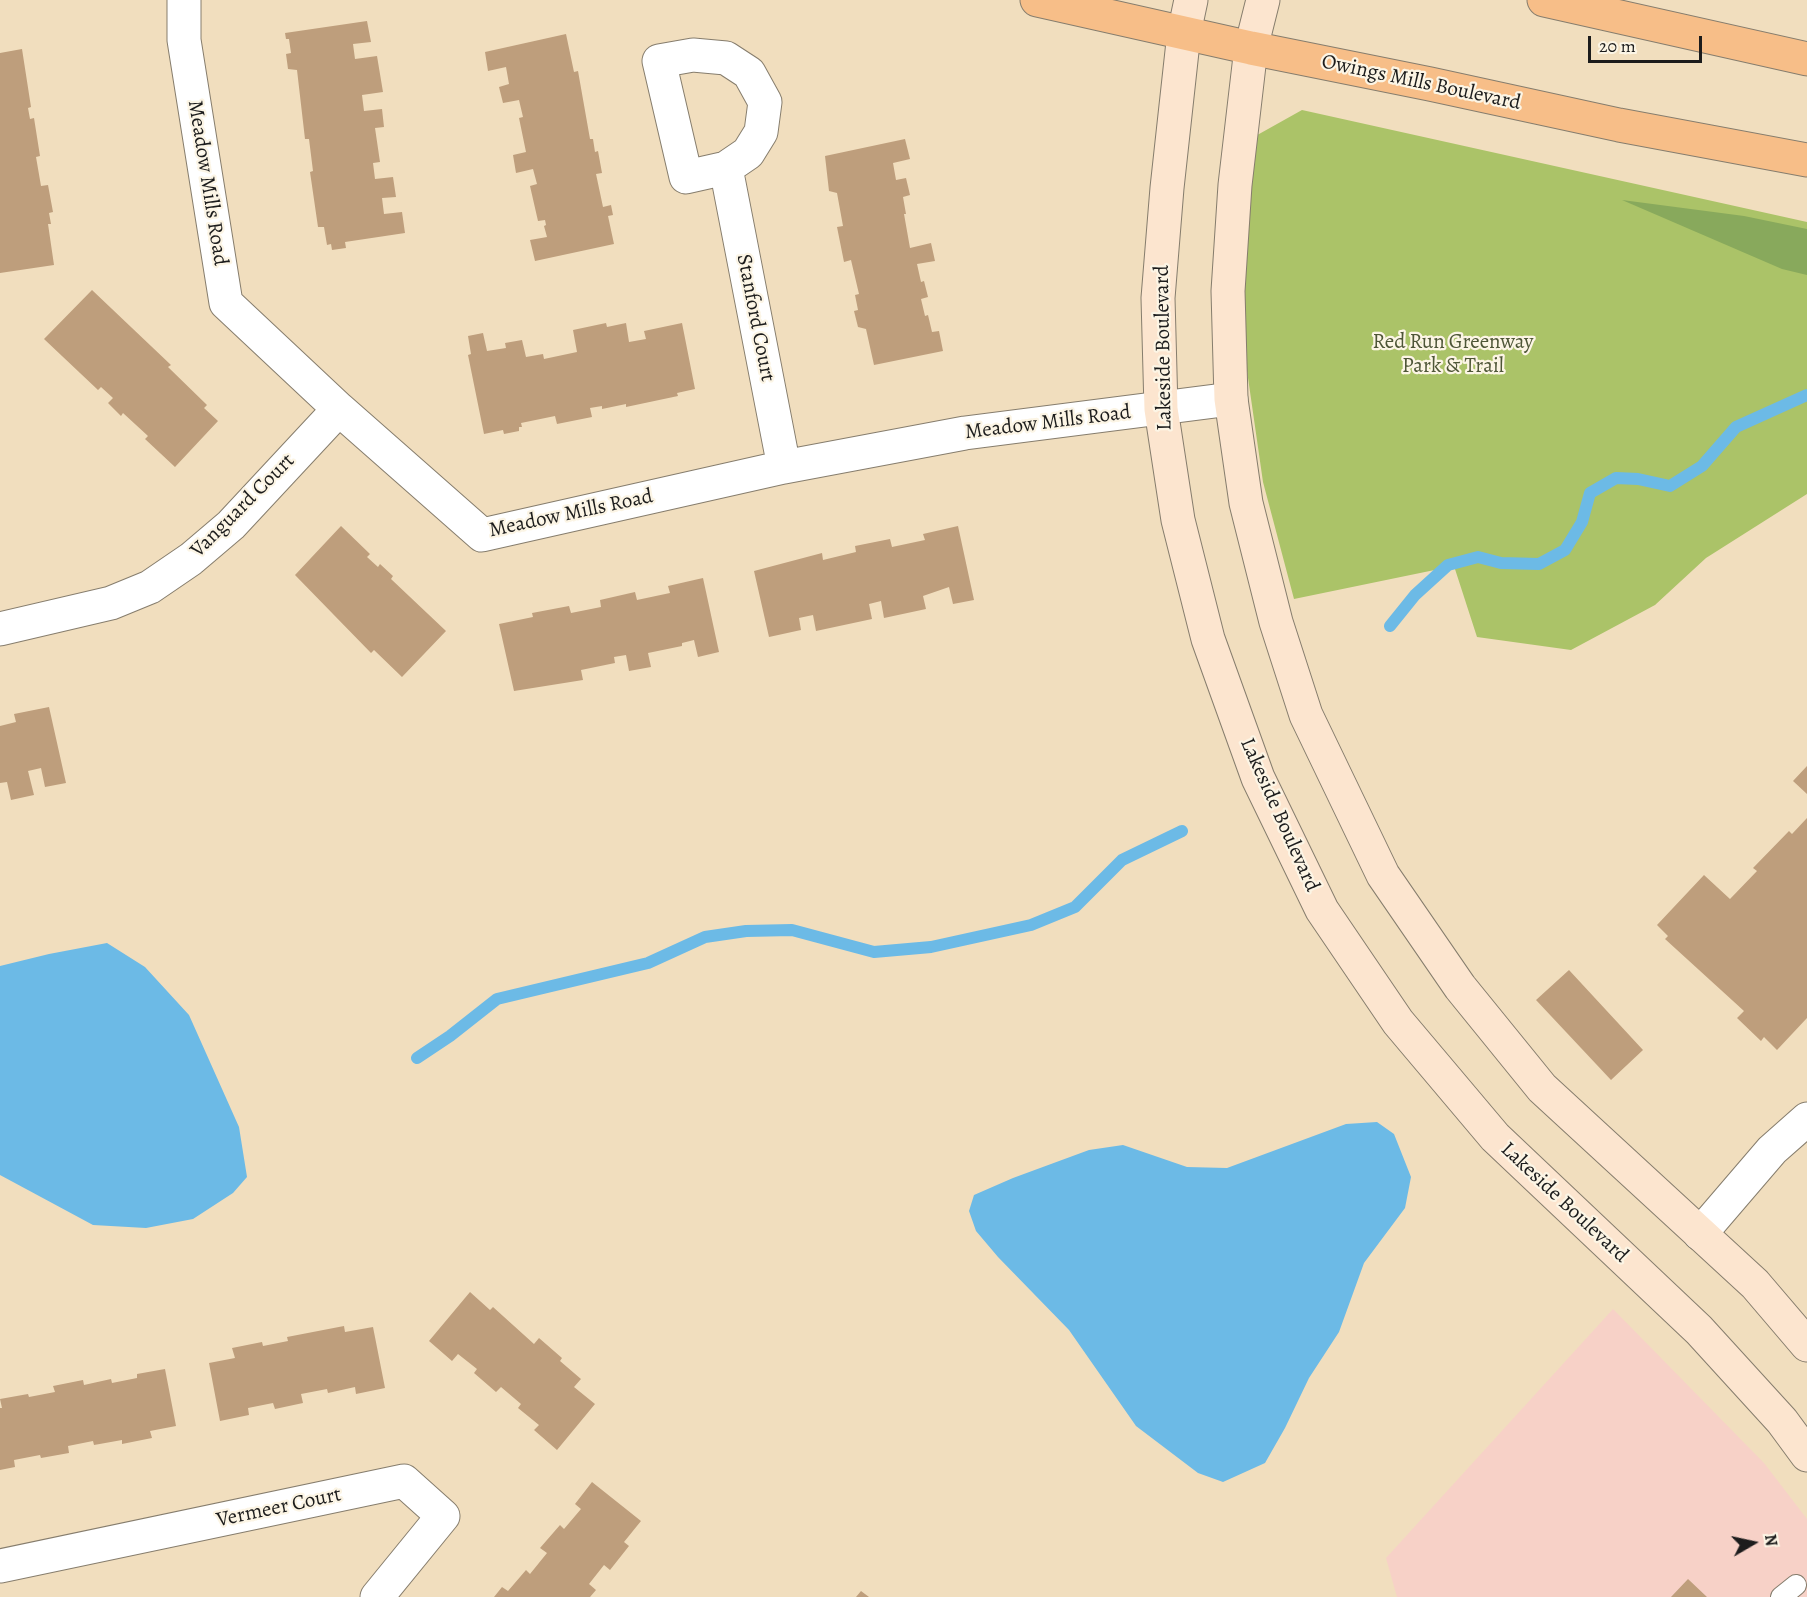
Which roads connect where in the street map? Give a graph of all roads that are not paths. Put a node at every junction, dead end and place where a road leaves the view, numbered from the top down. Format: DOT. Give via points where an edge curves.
graph roads {
  1 [pos="184,0"];
  2 [pos="1037,0"];
  3 [pos="1191,0"];
  4 [pos="1263,0"];
  5 [pos="1544,0"];
  6 [pos="1184,33"];
  7 [pos="1251,48"];
  8 [pos="1807,59"];
  9 [pos="1807,160"];
  10 [pos="726,168"];
  11 [pos="1231,399"];
  12 [pos="339,409"];
  13 [pos="1161,409"];
  14 [pos="784,468"];
  15 [pos="0,629"];
  16 [pos="1807,1119"];
  17 [pos="1700,1234"];
  18 [pos="1807,1345"];
  19 [pos="1807,1455"];
  20 [pos="0,1566"];
  21 [pos="377,1597"];
  1 -- 12 [label="street, Meadow Mills Road" via="184,40 226,303"];
  2 -- 6 [label="main road, Owings Mills Boulevard"];
  3 -- 6 [label="main road, Lakeside Boulevard"];
  4 -- 7 [label="main road"];
  5 -- 8 [label="main road"];
  6 -- 7 [label="main road, Owings Mills Boulevard"];
  6 -- 13 [label="main road, Lakeside Boulevard" via="1158,298"];
  7 -- 9 [label="main road, Owings Mills Boulevard" via="1630,128"];
  7 -- 11 [label="main road" via="1229,279"];
  10 -- 14 [label="street, Stanford Court"];
  11 -- 13 [label="street, Meadow Mills Road"];
  11 -- 17 [label="main road" via="1246,503 1276,622 1306,715 1383,876 1460,987 1542,1088"];
  12 -- 14 [label="street, Meadow Mills Road" via="482,535"];
  12 -- 15 [label="street, Vanguard Court" via="231,525 150,587 111,603"];
  13 -- 14 [label="street, Meadow Mills Road" via="965,433"];
  13 -- 19 [label="main road, Lakeside Boulevard" via="1178,520 1208,639 1258,778 1322,910 1398,1022 1495,1137 1699,1330 1782,1421"];
  16 -- 17 [label="street" via="1772,1150"];
  17 -- 18 [label="main road" via="1755,1284"];
  20 -- 21 [label="street, Vermeer Court" via="404,1481 443,1516"];
}
